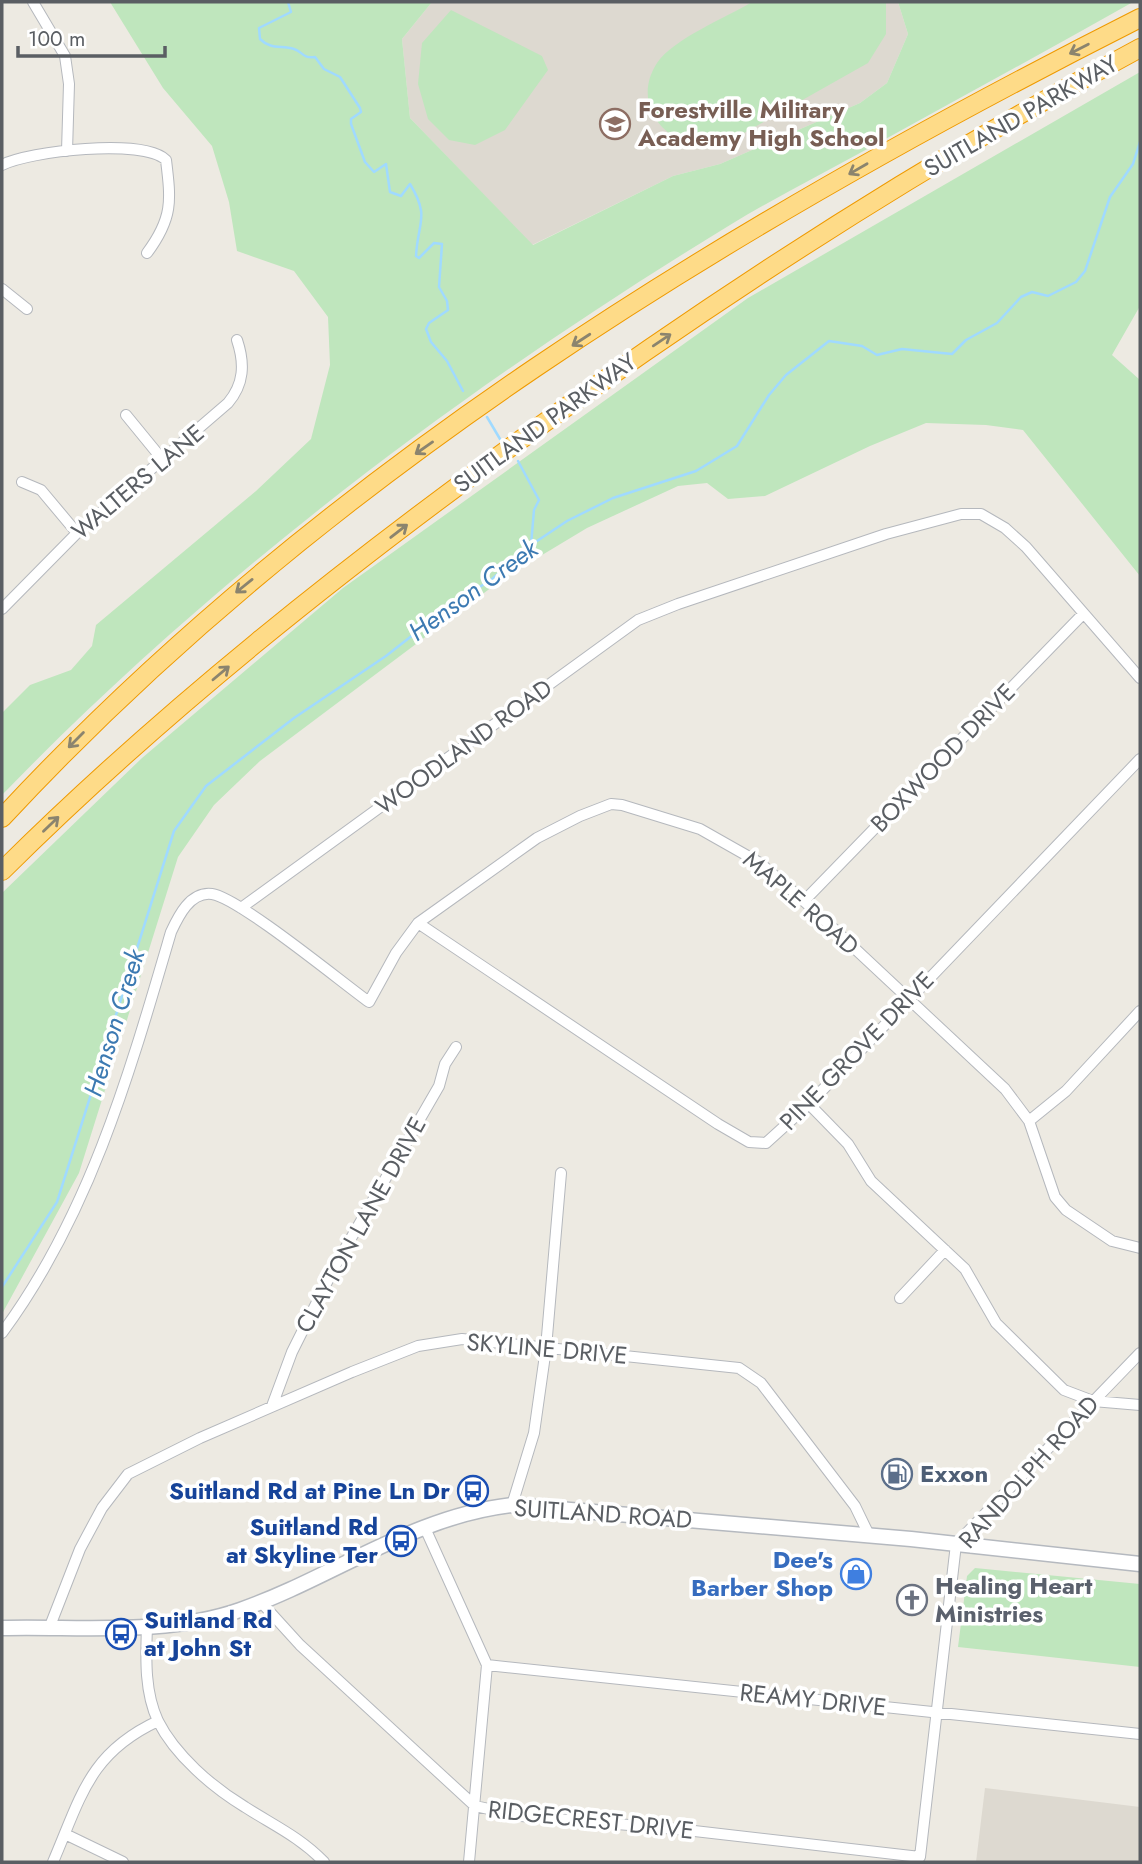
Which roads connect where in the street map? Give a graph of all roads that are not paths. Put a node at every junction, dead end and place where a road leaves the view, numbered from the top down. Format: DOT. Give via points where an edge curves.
graph roads {
  1 [pos="33,2"];
  2 [pos="1140,18"];
  3 [pos="1140,48"];
  4 [pos="67,151"];
  5 [pos="2,165"];
  6 [pos="147,253"];
  7 [pos="2,289"];
  8 [pos="27,309"];
  9 [pos="237,340"];
  10 [pos="126,415"];
  11 [pos="162,459"];
  12 [pos="22,482"];
  13 [pos="77,533"];
  14 [pos="2,609"];
  15 [pos="1082,615"];
  16 [pos="1140,678"];
  17 [pos="1140,759"];
  18 [pos="2,818"];
  19 [pos="2,871"];
  20 [pos="804,901"];
  21 [pos="242,908"];
  22 [pos="418,923"];
  23 [pos="908,1000"];
  24 [pos="1140,1011"];
  25 [pos="456,1047"];
  26 [pos="809,1104"];
  27 [pos="1029,1121"];
  28 [pos="561,1173"];
  29 [pos="1140,1248"];
  30 [pos="945,1250"];
  31 [pos="900,1298"];
  32 [pos="2,1333"];
  33 [pos="546,1348"];
  34 [pos="1140,1353"];
  35 [pos="1093,1401"];
  36 [pos="1140,1405"];
  37 [pos="272,1406"];
  38 [pos="512,1505"];
  39 [pos="425,1528"];
  40 [pos="870,1537"];
  41 [pos="956,1544"];
  42 [pos="1140,1564"];
  43 [pos="260,1601"];
  44 [pos="147,1625"];
  45 [pos="50,1626"];
  46 [pos="2,1628"];
  47 [pos="487,1665"];
  48 [pos="935,1713"];
  49 [pos="158,1721"];
  50 [pos="1140,1734"];
  51 [pos="475,1806"];
  52 [pos="65,1834"];
  53 [pos="920,1857"];
  54 [pos="53,1862"];
  55 [pos="123,1862"];
  56 [pos="324,1862"];
  57 [pos="469,1862"];
  1 -- 4 [label="street" via="65,56"];
  2 -- 18 [label="highway, SUITLAND PARKWAY, one-way" via="807,198 635,304 480,408 345,505 233,595 126,691"];
  19 -- 3 [label="highway, SUITLAND PARKWAY, one-way" via="134,747 246,652 558,412 826,232"];
  4 -- 5 [label="street"];
  4 -- 6 [label="street" via="150,150 166,160 170,208 161,234"];
  7 -- 8 [label="street"];
  9 -- 11 [label="street, WALTERS LANE" via="243,371 236,393 215,417"];
  10 -- 11 [label="street"];
  11 -- 13 [label="street, WALTERS LANE"];
  12 -- 13 [label="street" via="41,490"];
  13 -- 14 [label="street, WALTERS LANE"];
  15 -- 16 [label="street, WOODLAND ROAD"];
  15 -- 20 [label="street, BOXWOOD DRIVE"];
  15 -- 21 [label="street, WOODLAND ROAD" via="1026,547 990,518 974,514 886,534 678,604 622,631"];
  17 -- 23 [label="street, PINE GROVE DRIVE"];
  20 -- 22 [label="street, MAPLE ROAD" via="733,846 664,816 611,804 537,838"];
  20 -- 23 [label="street, MAPLE ROAD"];
  21 -- 22 [label="street, MAPLE ROAD" via="369,1002"];
  21 -- 32 [label="street" via="212,894 199,896 176,920 93,1173 43,1270"];
  22 -- 26 [label="street, PINE GROVE DRIVE" via="749,1142 766,1143"];
  23 -- 26 [label="street, PINE GROVE DRIVE"];
  23 -- 27 [label="street, MAPLE ROAD" via="1004,1089"];
  24 -- 27 [label="street" via="1066,1091"];
  25 -- 37 [label="street, CLAYTON LANE DRIVE" via="439,1086 329,1278 292,1352"];
  26 -- 30 [label="street" via="848,1144 871,1181"];
  27 -- 29 [label="street, MAPLE ROAD" via="1055,1197 1066,1210 1112,1241"];
  28 -- 33 [label="street"];
  30 -- 31 [label="street"];
  30 -- 35 [label="street" via="973,1280 996,1323 1064,1390"];
  33 -- 37 [label="street, SKYLINE DRIVE" via="462,1339 418,1346"];
  33 -- 38 [label="street" via="534,1433"];
  33 -- 40 [label="street, SKYLINE DRIVE" via="728,1367 750,1374 761,1382 855,1506"];
  34 -- 35 [label="street, RANDOLPH ROAD"];
  35 -- 36 [label="street"];
  35 -- 41 [label="street, RANDOLPH ROAD"];
  37 -- 45 [label="street, SKYLINE DRIVE" via="142,1465 122,1480 80,1549"];
  38 -- 39 [label="main road, SUITLAND ROAD" via="471,1511"];
  38 -- 40 [label="main road, SUITLAND ROAD"];
  39 -- 43 [label="main road, SUITLAND ROAD"];
  39 -- 47 [label="street"];
  40 -- 41 [label="main road, SUITLAND ROAD"];
  41 -- 42 [label="main road, SUITLAND ROAD"];
  41 -- 48 [label="street, RANDOLPH ROAD"];
  43 -- 44 [label="main road, SUITLAND ROAD" via="203,1621"];
  43 -- 51 [label="street, RIDGECREST DRIVE" via="285,1631"];
  44 -- 45 [label="main road, SUITLAND ROAD"];
  44 -- 49 [label="street" via="146,1670"];
  45 -- 46 [label="main road, SUITLAND ROAD"];
  47 -- 48 [label="street, REAMY DRIVE"];
  47 -- 51 [label="street"];
  48 -- 50 [label="street, REAMY DRIVE"];
  48 -- 53 [label="street, RANDOLPH ROAD"];
  49 -- 52 [label="street" via="124,1739 98,1764"];
  49 -- 56 [label="street" via="217,1788 288,1832"];
  51 -- 53 [label="street, RIDGECREST DRIVE" via="521,1816"];
  51 -- 57 [label="street"];
  52 -- 54 [label="street"];
  52 -- 55 [label="street"];
}
